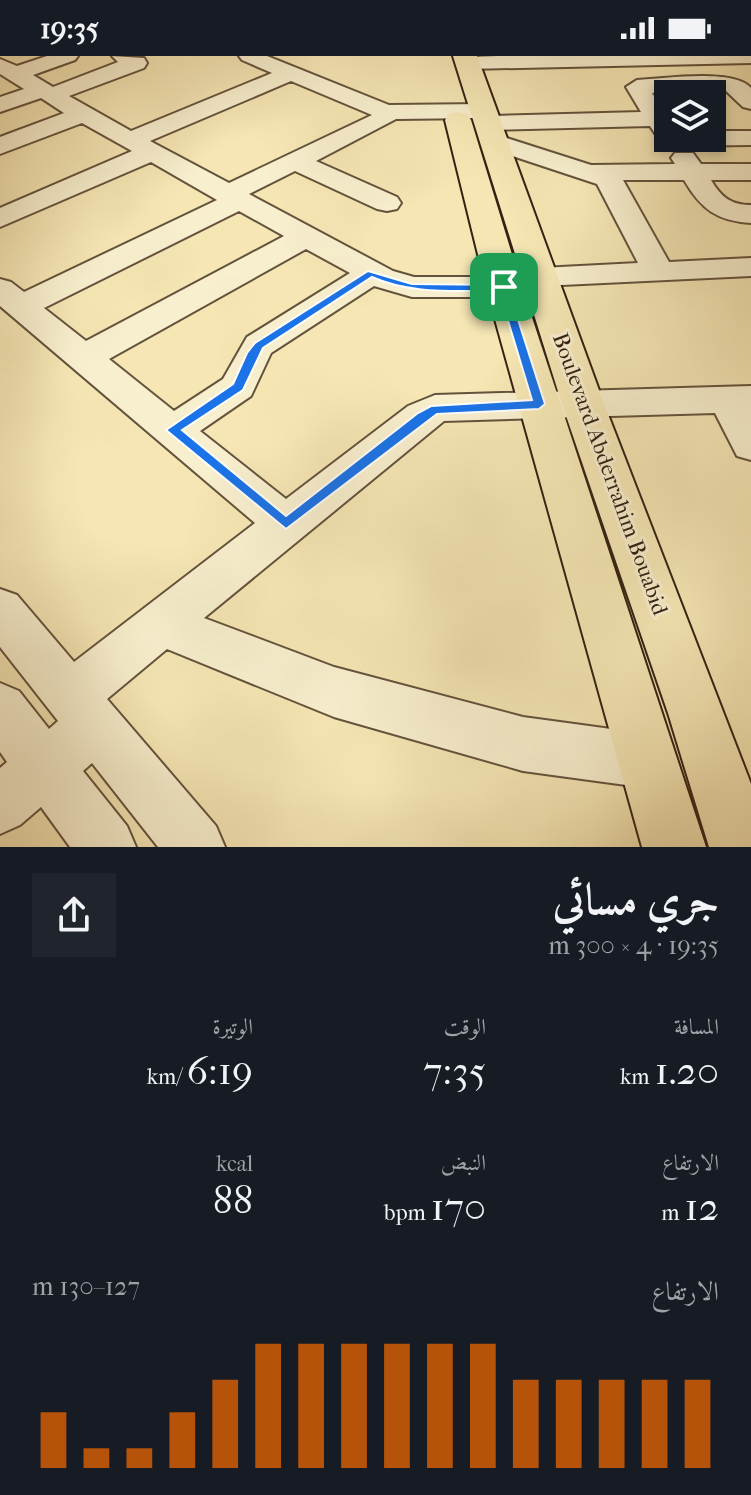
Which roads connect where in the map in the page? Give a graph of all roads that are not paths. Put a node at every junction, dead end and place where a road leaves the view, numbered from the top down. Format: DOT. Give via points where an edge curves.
graph roads {
  1 [pos="42,56"];
  2 [pos="68,56"];
  3 [pos="122,56"];
  4 [pos="258,57"];
  5 [pos="751,57"];
  6 [pos="457,58"];
  7 [pos="554,61"];
  8 [pos="6,69"];
  9 [pos="289,74"];
  10 [pos="726,83"];
  11 [pos="654,86"];
  12 [pos="48,93"];
  13 [pos="751,102"];
  14 [pos="0,105"];
  15 [pos="726,109"];
  16 [pos="751,109"];
  17 [pos="654,112"];
  18 [pos="83,114"];
  19 [pos="386,115"];
  20 [pos="584,120"];
  21 [pos="478,121"];
  22 [pos="654,125"];
  23 [pos="726,135"];
  24 [pos="751,138"];
  25 [pos="0,146"];
  26 [pos="141,146"];
  27 [pos="681,152"];
  28 [pos="297,162"];
  29 [pos="593,172"];
  30 [pos="751,172"];
  31 [pos="695,174"];
  32 [pos="233,197"];
  33 [pos="387,203"];
  34 [pos="751,214"];
  35 [pos="0,218"];
  36 [pos="307,236"];
  37 [pos="751,267"];
  38 [pos="658,271"];
  39 [pos="372,273"];
  40 [pos="522,282"];
  41 [pos="7,298"];
  42 [pos="85,357"];
  43 [pos="739,400"];
  44 [pos="539,404"];
  45 [pos="583,404"];
  46 [pos="173,430"];
  47 [pos="751,445"];
  48 [pos="286,524"];
  49 [pos="0,610"];
  50 [pos="160,624"];
  51 [pos="0,709"];
  52 [pos="82,711"];
  53 [pos="648,761"];
  54 [pos="44,768"];
  55 [pos="0,805"];
  56 [pos="106,847"];
  57 [pos="195,847"];
  58 [pos="674,847"];
  59 [pos="741,847"];
  1 -- 8 [label="street"];
  2 -- 8 [label="street"];
  3 -- 12 [label="street" via="136,63"];
  4 -- 9 [label="street"];
  5 -- 7 [label="street"];
  6 -- 7 [label="street"];
  6 -- 21 [label="main road, Boulevard Abderrahim Bouabid"];
  7 -- 20 [label="street"];
  8 -- 12 [label="street"];
  9 -- 19 [label="street"];
  9 -- 26 [label="street"];
  10 -- 13 [label="street" via="738,87"];
  11 -- 17 [label="street" via="637,87"];
  12 -- 14 [label="street"];
  12 -- 18 [label="street"];
  15 -- 16 [label="street"];
  18 -- 25 [label="street"];
  18 -- 26 [label="street"];
  19 -- 21 [label="street"];
  19 -- 28 [label="street"];
  20 -- 21 [label="street"];
  20 -- 22 [label="street"];
  21 -- 29 [label="street"];
  21 -- 40 [label="main road, Boulevard Abderrahim Bouabid"];
  23 -- 24 [label="street"];
  26 -- 32 [label="street"];
  26 -- 35 [label="street"];
  27 -- 31 [label="street"];
  28 -- 32 [label="street"];
  28 -- 33 [label="street"];
  29 -- 31 [label="street"];
  29 -- 38 [label="street" via="614,186"];
  30 -- 31 [label="street"];
  31 -- 34 [label="street" via="717,208"];
  32 -- 36 [label="street"];
  32 -- 41 [label="street"];
  36 -- 39 [label="street"];
  36 -- 42 [label="street"];
  37 -- 38 [label="street"];
  38 -- 40 [label="street"];
  39 -- 40 [label="street" via="412,287"];
  39 -- 46 [label="street" via="259,345 238,387"];
  40 -- 44 [label="main road, Boulevard Abderrahim Bouabid"];
  40 -- 45 [label="main road, Boulevard Abderrahim Bouabid"];
  41 -- 42 [label="street"];
  42 -- 46 [label="street"];
  43 -- 45 [label="street"];
  43 -- 47 [label="street"];
  44 -- 45 [label="street"];
  44 -- 48 [label="street" via="435,409"];
  44 -- 53 [label="main road, Boulevard Abderrahim Bouabid"];
  45 -- 59 [label="main road, Boulevard Abderrahim Bouabid"];
  46 -- 48 [label="street"];
  48 -- 50 [label="street"];
  49 -- 52 [label="street"];
  50 -- 52 [label="street"];
  50 -- 53 [label="street" via="334,692 523,744"];
  51 -- 54 [label="street"];
  52 -- 54 [label="street"];
  52 -- 57 [label="street"];
  53 -- 58 [label="main road, Boulevard Abderrahim Bouabid"];
  54 -- 55 [label="street"];
  54 -- 56 [label="street"];
}
